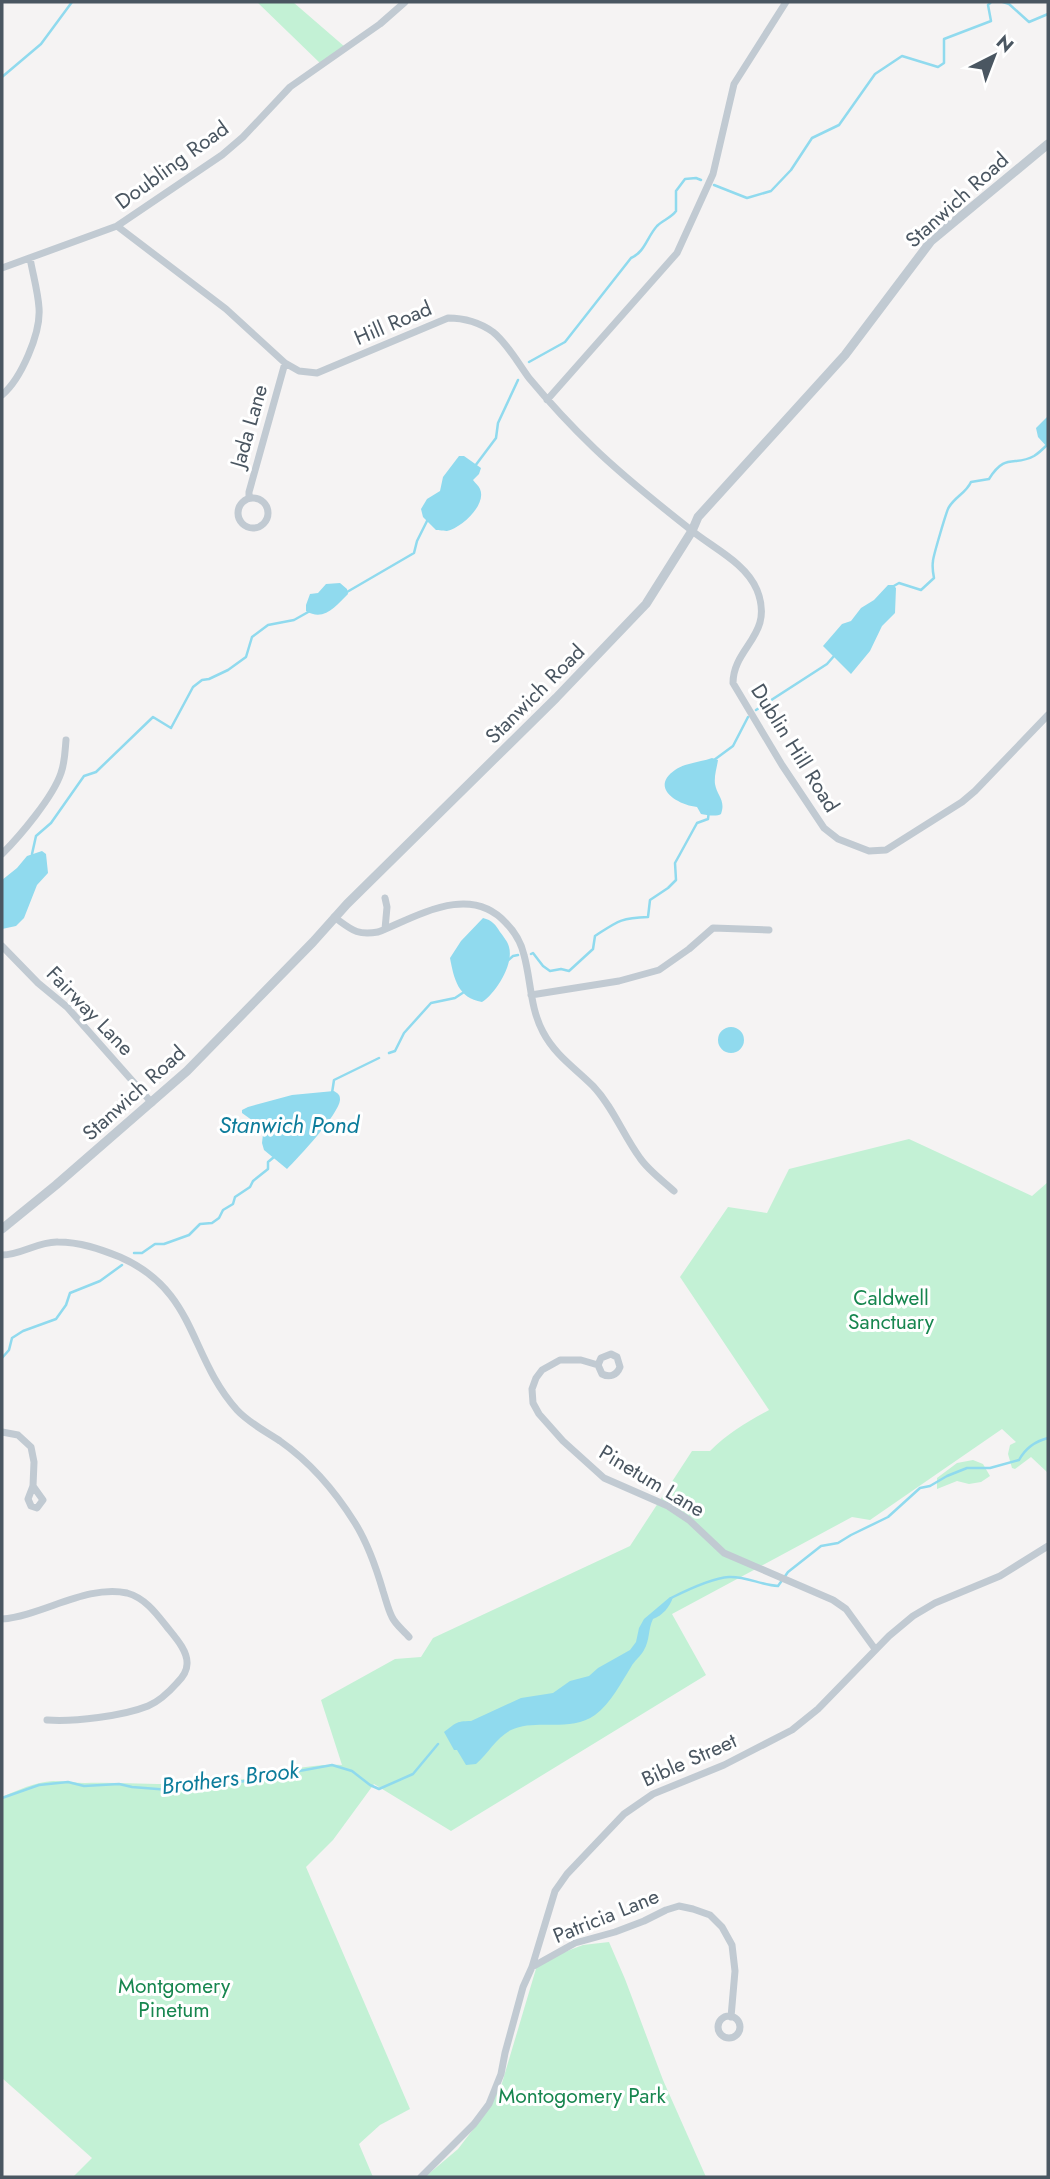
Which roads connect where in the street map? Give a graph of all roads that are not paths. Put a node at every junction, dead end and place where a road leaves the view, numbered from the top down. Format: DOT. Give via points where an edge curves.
graph roads {
  1 [pos="405,2"];
  2 [pos="786,2"];
  3 [pos="1048,144"];
  4 [pos="117,226"];
  5 [pos="30,258"];
  6 [pos="2,268"];
  7 [pos="285,363"];
  8 [pos="2,395"];
  9 [pos="547,400"];
  10 [pos="250,498"];
  11 [pos="692,531"];
  12 [pos="1048,715"];
  13 [pos="66,740"];
  14 [pos="2,854"];
  15 [pos="385,898"];
  16 [pos="334,917"];
  17 [pos="385,929"];
  18 [pos="769,930"];
  19 [pos="2,946"];
  20 [pos="531,995"];
  21 [pos="152,1103"];
  22 [pos="674,1191"];
  23 [pos="2,1228"];
  24 [pos="2,1255"];
  25 [pos="598,1365"];
  26 [pos="2,1432"];
  27 [pos="33,1486"];
  28 [pos="1048,1546"];
  29 [pos="2,1619"];
  30 [pos="409,1637"];
  31 [pos="875,1649"];
  32 [pos="47,1720"];
  33 [pos="532,1967"];
  34 [pos="731,2017"];
  35 [pos="421,2177"];
  1 -- 4 [label="street, Doubling Road" via="290,87 222,155"];
  2 -- 9 [label="street" via="734,84 712,174 677,253"];
  3 -- 11 [label="street, Stanwich Road" via="931,241 845,355 698,517"];
  4 -- 5 [label="street, Doubling Road"];
  4 -- 7 [label="street, Hill Road" via="226,309"];
  5 -- 6 [label="street, Doubling Road"];
  5 -- 8 [label="street" via="40,311 19,373"];
  7 -- 9 [label="street, Hill Road" via="317,373 435,322 459,318 498,337"];
  7 -- 10 [label="street, Jada Lane"];
  9 -- 11 [label="street, Hill Road" via="594,449"];
  10 -- 10 [label="street, Jada Lane" via="259,499 268,510 266,520 255,528 245,526 238,513"];
  11 -- 12 [label="street, Dublin Hill Road" via="747,573 756,587 761,624 736,666 733,683 824,828 838,839 869,851 886,850 925,827 975,791"];
  11 -- 16 [label="street, Stanwich Road" via="646,604"];
  13 -- 14 [label="street" via="56,786"];
  15 -- 17 [label="street"];
  16 -- 17 [label="street" via="356,933"];
  16 -- 21 [label="street, Stanwich Road"];
  17 -- 20 [label="street" via="448,905 464,902 485,907 504,920 520,942"];
  18 -- 20 [label="street" via="713,928 659,970"];
  19 -- 21 [label="street, Fairway Lane" via="67,1007"];
  20 -- 22 [label="street" via="550,1045 593,1087 641,1160"];
  21 -- 23 [label="street, Stanwich Road"];
  24 -- 30 [label="street" via="53,1241 73,1242 135,1264 162,1284 225,1395 245,1417 309,1465 354,1521 373,1559 392,1619"];
  25 -- 31 [label="street, Pinetum Lane" via="560,1360 536,1378 533,1403 562,1441 604,1478 689,1520 724,1553 833,1600 846,1609"];
  26 -- 27 [label="street" via="18,1435 31,1447"];
  28 -- 31 [label="street, Bible Street" via="1000,1576 925,1608"];
  29 -- 32 [label="street" via="107,1592 127,1593 145,1602 186,1656 188,1664 181,1678 147,1706"];
  31 -- 33 [label="street, Bible Street" via="792,1730 653,1794 624,1814 555,1891"];
  33 -- 34 [label="street, Patricia Lane" via="575,1943 615,1933 666,1910 679,1906 693,1909 710,1915 732,1945"];
  33 -- 35 [label="street, Bible Street" via="493,2095 474,2124"];
}
